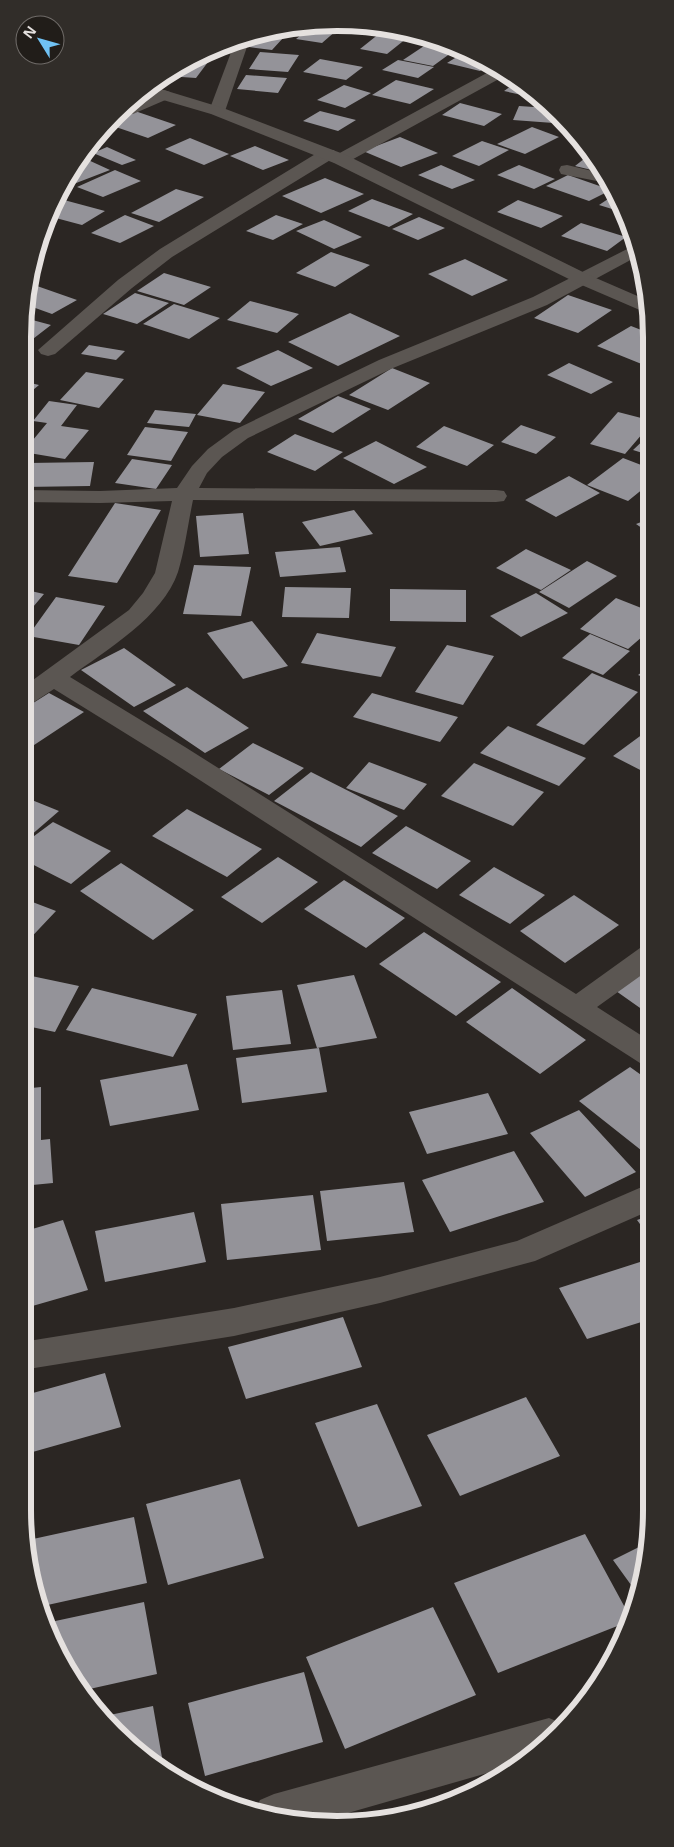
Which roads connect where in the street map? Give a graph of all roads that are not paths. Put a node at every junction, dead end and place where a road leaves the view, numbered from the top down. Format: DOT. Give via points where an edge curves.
graph roads {
  1 [pos="240,47"];
  2 [pos="494,75"];
  3 [pos="157,93"];
  4 [pos="139,104"];
  5 [pos="217,111"];
  6 [pos="334,156"];
  7 [pos="566,170"];
  8 [pos="598,178"];
  9 [pos="631,253"];
  10 [pos="583,279"];
  11 [pos="641,304"];
  12 [pos="48,350"];
  13 [pos="184,494"];
  14 [pos="31,496"];
  15 [pos="496,496"];
  16 [pos="54,678"];
  17 [pos="31,693"];
  18 [pos="643,960"];
  19 [pos="576,1008"];
  20 [pos="643,1051"];
  21 [pos="643,1200"];
  22 [pos="31,1355"];
  23 [pos="539,1740"];
  24 [pos="284,1811"];
  1 -- 5 [label="street"];
  2 -- 6 [label="street"];
  3 -- 4 [label="street"];
  3 -- 5 [label="street"];
  5 -- 6 [label="street"];
  6 -- 10 [label="street"];
  6 -- 12 [label="street" via="166,254 125,284"];
  7 -- 8 [label="street"];
  9 -- 10 [label="street"];
  10 -- 11 [label="street"];
  10 -- 13 [label="street" via="513,312 386,364 241,434 215,453 199,470"];
  13 -- 14 [label="street"];
  13 -- 15 [label="street"];
  13 -- 16 [label="street" via="166,573 153,596 137,615"];
  16 -- 17 [label="street"];
  16 -- 19 [label="street"];
  18 -- 19 [label="street"];
  19 -- 20 [label="street"];
  21 -- 22 [label="street" via="524,1252 380,1290 234,1322"];
  23 -- 24 [label="street"];
}
